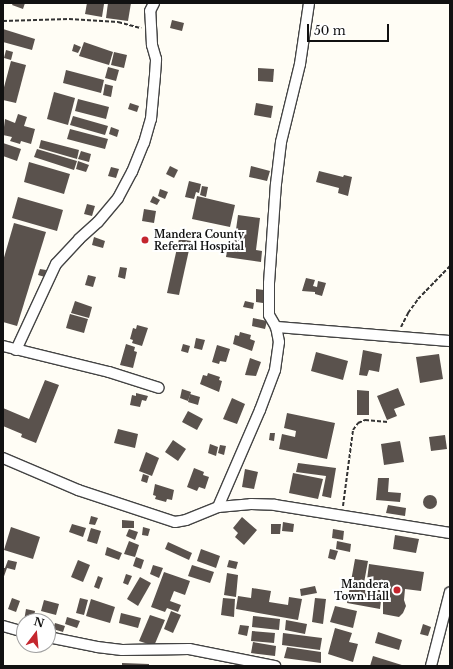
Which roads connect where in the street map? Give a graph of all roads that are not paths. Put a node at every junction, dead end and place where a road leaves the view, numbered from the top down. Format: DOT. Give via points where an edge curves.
graph roads {
  1 [pos="154,3"];
  2 [pos="309,3"];
  3 [pos="276,327"];
  4 [pos="450,341"];
  5 [pos="3,346"];
  6 [pos="16,350"];
  7 [pos="159,388"];
  8 [pos="3,458"];
  9 [pos="218,507"];
  10 [pos="450,533"];
  11 [pos="450,592"];
  12 [pos="3,626"];
  13 [pos="16,630"];
  14 [pos="56,639"];
  15 [pos="275,666"];
  16 [pos="431,666"];
  1 -- 6 [label="street" via="150,11 152,45 156,59 151,119 132,172 118,198 56,264"];
  2 -- 3 [label="street" via="300,64 281,142 276,184 269,315"];
  3 -- 4 [label="street"];
  3 -- 9 [label="street" via="276,370"];
  5 -- 6 [label="street"];
  6 -- 7 [label="street" via="109,372"];
  8 -- 9 [label="street" via="78,490 175,522"];
  9 -- 10 [label="street" via="275,505"];
  11 -- 16 [label="street"];
  12 -- 13 [label="street"];
  14 -- 15 [label="street" via="122,650 189,649"];
}
